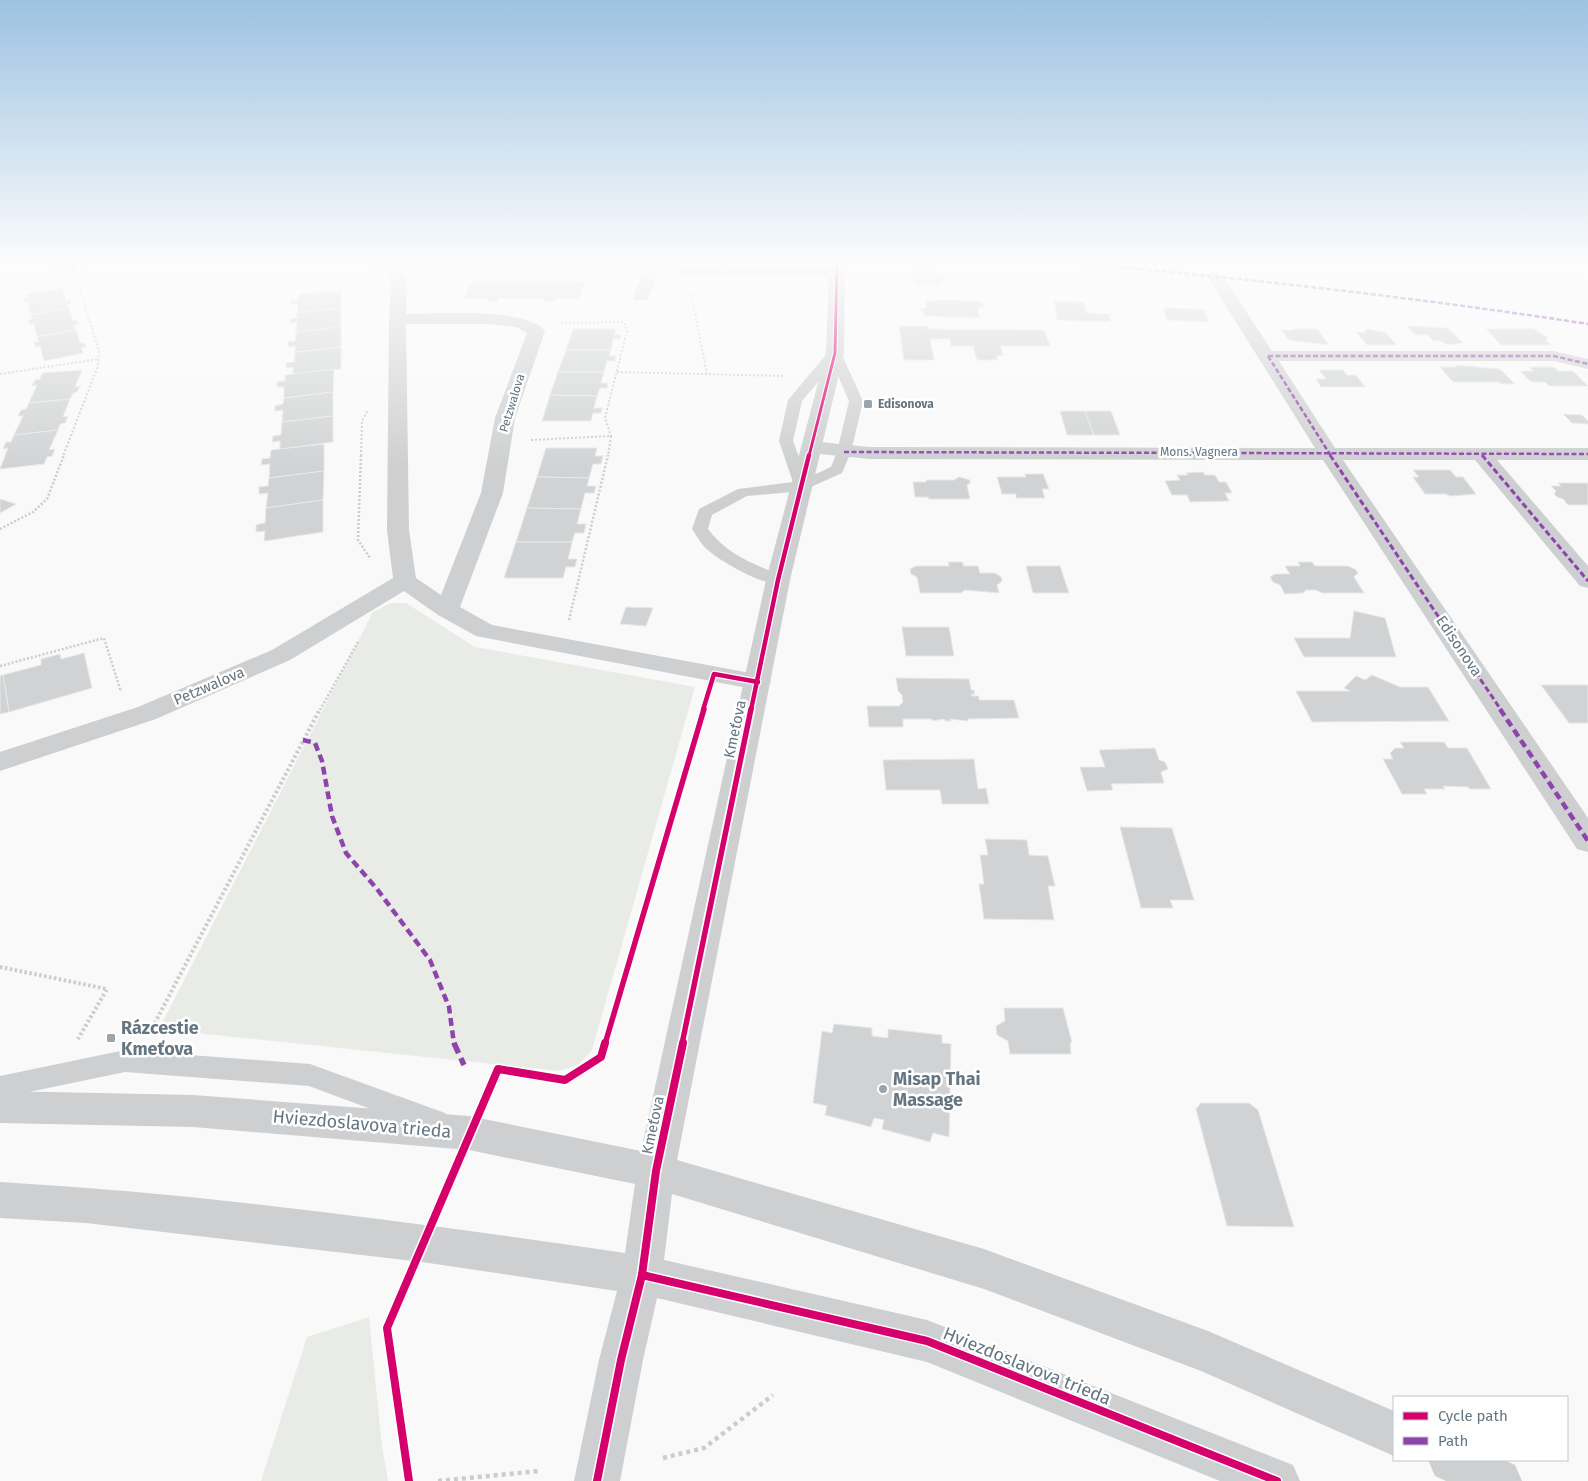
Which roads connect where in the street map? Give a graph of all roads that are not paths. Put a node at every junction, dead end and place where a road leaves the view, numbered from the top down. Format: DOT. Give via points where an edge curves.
graph roads {
  1 [pos="397,331"];
  2 [pos="536,331"];
  3 [pos="835,331"];
  4 [pos="1252,331"];
  5 [pos="835,353"];
  6 [pos="1268,356"];
  7 [pos="1588,364"];
  8 [pos="811,447"];
  9 [pos="844,452"];
  10 [pos="1328,452"];
  11 [pos="1588,454"];
  12 [pos="1482,455"];
  13 [pos="802,486"];
  14 [pos="778,580"];
  15 [pos="1588,580"];
  16 [pos="405,581"];
  17 [pos="447,610"];
  18 [pos="758,682"];
  19 [pos="0,762"];
  20 [pos="1588,841"];
  21 [pos="0,1087"];
  22 [pos="0,1107"];
  23 [pos="463,1149"];
  24 [pos="656,1171"];
  25 [pos="0,1200"];
  26 [pos="642,1275"];
  27 [pos="1393,1434"];
  28 [pos="1453,1461"];
  29 [pos="598,1481"];
  30 [pos="1277,1481"];
  31 [pos="1499,1481"];
  1 -- 16 [label="street" via="398,530"];
  2 -- 17 [label="street, Petzwalova" via="505,418 492,493"];
  3 -- 5 [label="street, Kmeťova"];
  4 -- 6 [label="street, Edisonova"];
  5 -- 8 [label="street, Kmeťova"];
  5 -- 9 [label="lane" via="856,401"];
  5 -- 13 [label="lane" via="796,400 786,441"];
  6 -- 7 [label="street" via="1554,356"];
  6 -- 10 [label="street, Edisonova"];
  8 -- 9 [label="street, Mons. Vagnera"];
  8 -- 13 [label="street, Kmeťova"];
  9 -- 10 [label="street, Mons. Vagnera"];
  9 -- 13 [label="lane" via="837,470"];
  10 -- 12 [label="street, Mons. Vagnera"];
  10 -- 20 [label="street, Edisonova"];
  11 -- 12 [label="street, Mons. Vagnera"];
  12 -- 15 [label="street"];
  13 -- 14 [label="street, Kmeťova"];
  13 -- 14 [label="lane" via="743,492 705,512 700,529 713,548"];
  14 -- 18 [label="street, Kmeťova"];
  16 -- 17 [label="street"];
  16 -- 19 [label="street, Petzwalova" via="281,655 146,713"];
  17 -- 18 [label="street" via="485,631"];
  18 -- 24 [label="street, Kmeťova"];
  21 -- 23 [label="lane" via="125,1061 310,1074"];
  22 -- 23 [label="street, Hviezdoslavova trieda" via="193,1110"];
  23 -- 24 [label="street, Hviezdoslavova trieda"];
  24 -- 26 [label="street, Kmeťova"];
  24 -- 27 [label="street, Hviezdoslavova trieda" via="984,1269 1208,1352"];
  25 -- 26 [label="street, Hviezdoslavova trieda" via="86,1205 422,1243"];
  26 -- 29 [label="street" via="621,1360"];
  26 -- 30 [label="street, Hviezdoslavova trieda" via="927,1341"];
  28 -- 31 [label="street"];
}
